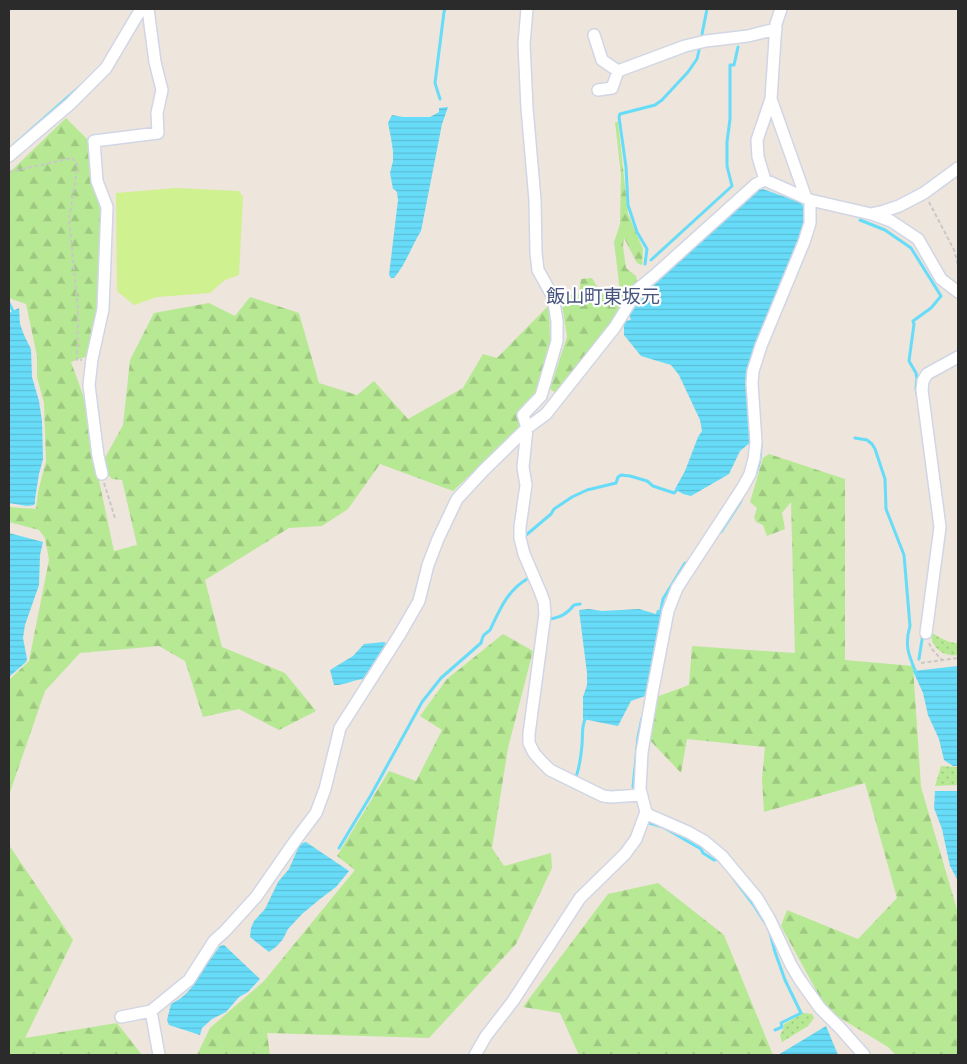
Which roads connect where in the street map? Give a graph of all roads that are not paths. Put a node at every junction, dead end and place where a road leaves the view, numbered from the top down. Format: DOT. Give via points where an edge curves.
graph roads {
  1 [pos="141,9"];
  2 [pos="148,9"];
  3 [pos="527,9"];
  4 [pos="781,9"];
  5 [pos="776,29"];
  6 [pos="594,35"];
  7 [pos="618,71"];
  8 [pos="598,90"];
  9 [pos="771,100"];
  10 [pos="9,156"];
  11 [pos="958,168"];
  12 [pos="765,180"];
  13 [pos="808,199"];
  14 [pos="870,214"];
  15 [pos="958,292"];
  16 [pos="958,357"];
  17 [pos="527,428"];
  18 [pos="102,474"];
  19 [pos="926,633"];
  20 [pos="641,794"];
  21 [pos="646,812"];
  22 [pos="151,1011"];
  23 [pos="121,1017"];
  24 [pos="159,1055"];
  25 [pos="475,1055"];
  26 [pos="864,1055"];
  1 -- 10 [label="street" via="106,68"];
  2 -- 18 [label="street" via="162,90 157,113 158,133 94,141 97,181 107,207 103,309 89,385"];
  3 -- 17 [label="street" via="524,44 536,253 538,270 553,297 557,321 557,341 541,396 523,415"];
  4 -- 5 [label="street"];
  5 -- 7 [label="street" via="685,46"];
  5 -- 9 [label="street"];
  6 -- 7 [label="street" via="602,60"];
  7 -- 8 [label="street" via="612,88"];
  9 -- 12 [label="street" via="757,140"];
  9 -- 13 [label="street"];
  11 -- 14 [label="street" via="924,193 899,206"];
  12 -- 13 [label="street"];
  12 -- 17 [label="street" via="756,184 638,289 615,327 546,414"];
  13 -- 14 [label="street"];
  13 -- 20 [label="street" via="810,223 804,242 753,371 756,442 750,474 677,588 668,611 642,752"];
  14 -- 15 [label="street" via="891,221 918,239 940,279"];
  16 -- 19 [label="street" via="926,374 923,381 940,527"];
  17 -- 20 [label="street" via="526,485 520,538 544,602 545,614 529,743 550,770 603,796"];
  17 -- 22 [label="street" via="457,499 434,548 419,602 340,728 316,812 256,897 214,941 189,980"];
  20 -- 21 [label="street"];
  21 -- 25 [label="street" via="636,839 580,898"];
  21 -- 26 [label="street" via="704,841 722,856 757,898 800,980 820,1008"];
  22 -- 23 [label="street"];
  22 -- 24 [label="street"];
}
